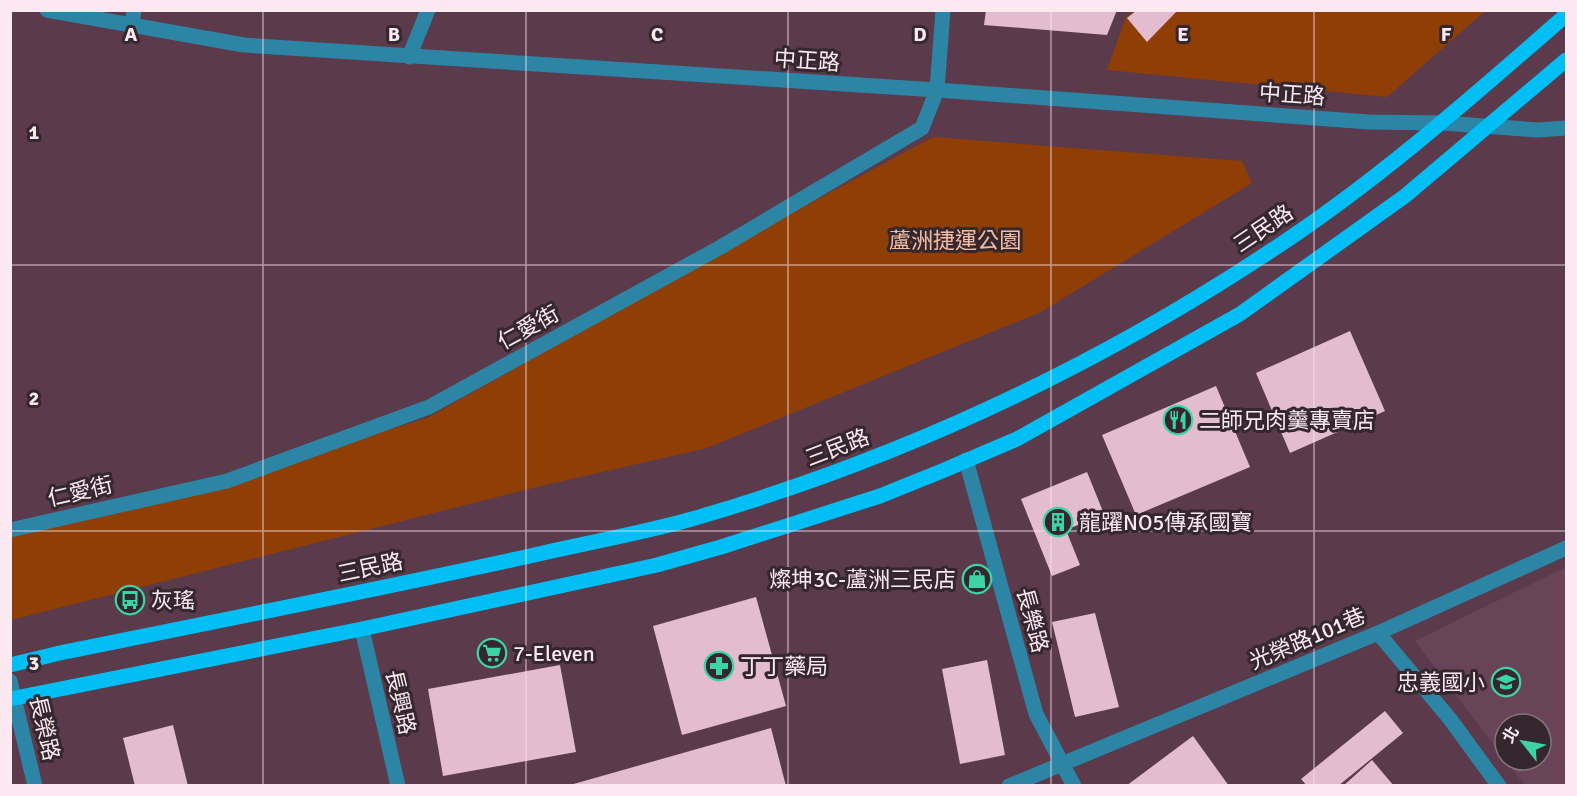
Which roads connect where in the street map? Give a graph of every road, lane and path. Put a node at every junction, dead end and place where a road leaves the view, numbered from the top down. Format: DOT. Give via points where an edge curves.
graph roads {
  1 [pos="47,10"];
  2 [pos="428,10"];
  3 [pos="943,10"];
  4 [pos="1566,15"];
  5 [pos="133,18"];
  6 [pos="409,57"];
  7 [pos="1566,60"];
  8 [pos="937,90"];
  9 [pos="1443,123"];
  10 [pos="1485,127"];
  11 [pos="1566,128"];
  12 [pos="966,460"];
  13 [pos="11,530"];
  14 [pos="10,542"];
  15 [pos="1566,548"];
  16 [pos="362,629"];
  17 [pos="1378,633"];
  18 [pos="10,665"];
  19 [pos="10,681"];
  20 [pos="13,698"];
  21 [pos="1063,764"];
  22 [pos="35,786"];
  23 [pos="398,786"];
  24 [pos="1009,786"];
  25 [pos="1074,786"];
  26 [pos="1499,786"];
  1 -- 5 [label="street, 中正路"];
  2 -- 6 [label="street"];
  3 -- 8 [label="street, 仁愛街"];
  4 -- 9 [label="main road, 三民路"];
  5 -- 6 [label="street, 中正路" via="244,45"];
  6 -- 8 [label="street, 中正路"];
  7 -- 10 [label="main road"];
  8 -- 9 [label="street, 中正路" via="1358,121"];
  8 -- 13 [label="street, 仁愛街" via="922,128 719,248 429,406 227,481"];
  9 -- 10 [label="street, 中正路"];
  9 -- 18 [label="main road, 三民路" via="1269,253 1180,308 1053,379 928,436 802,484 689,520"];
  10 -- 11 [label="street, 中正路"];
  10 -- 12 [label="main road" via="1405,196 1240,314 1017,439"];
  12 -- 16 [label="main road" via="880,496 657,565"];
  12 -- 21 [label="street, 長樂路" via="1036,714"];
  13 -- 14 [label="street"];
  15 -- 17 [label="street, 光榮路101巷"];
  16 -- 20 [label="main road"];
  16 -- 23 [label="street, 長興路"];
  17 -- 21 [label="street, 光榮路101巷"];
  17 -- 26 [label="street" via="1450,719"];
  19 -- 20 [label="street, 長榮路"];
  20 -- 22 [label="street, 長榮路"];
  21 -- 24 [label="street, 光榮路101巷"];
  21 -- 25 [label="street, 長樂路"];
}
